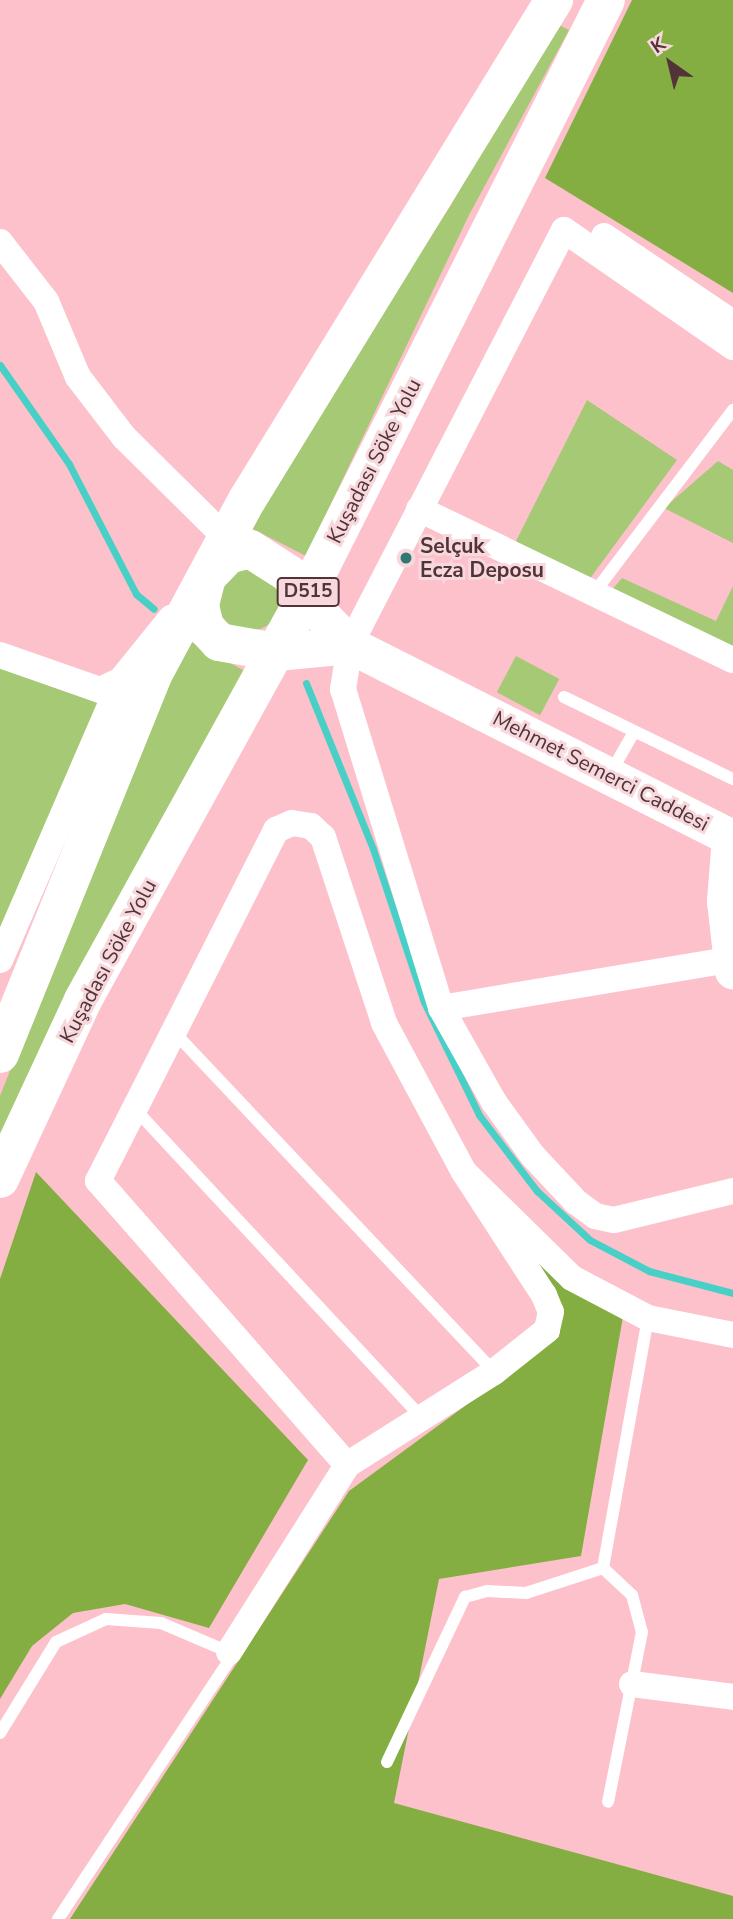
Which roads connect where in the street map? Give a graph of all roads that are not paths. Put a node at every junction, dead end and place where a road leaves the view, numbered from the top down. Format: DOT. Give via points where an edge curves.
graph roads {
  1 [pos="554,0"];
  2 [pos="606,0"];
  3 [pos="564,230"];
  4 [pos="0,242"];
  5 [pos="733,323"];
  6 [pos="733,347"];
  7 [pos="733,410"];
  8 [pos="419,509"];
  9 [pos="238,544"];
  10 [pos="207,577"];
  11 [pos="594,593"];
  12 [pos="305,598"];
  13 [pos="350,645"];
  14 [pos="276,652"];
  15 [pos="0,655"];
  16 [pos="733,660"];
  17 [pos="121,680"];
  18 [pos="564,697"];
  19 [pos="634,732"];
  20 [pos="610,774"];
  21 [pos="733,779"];
  22 [pos="732,835"];
  23 [pos="54,922"];
  24 [pos="0,961"];
  25 [pos="731,966"];
  26 [pos="441,1008"];
  27 [pos="174,1032"];
  28 [pos="0,1054"];
  29 [pos="135,1109"];
  30 [pos="464,1172"];
  31 [pos="0,1179"];
  32 [pos="733,1191"];
  33 [pos="648,1318"];
  34 [pos="733,1335"];
  35 [pos="494,1372"];
  36 [pos="422,1418"];
  37 [pos="347,1465"];
  38 [pos="603,1568"];
  39 [pos="232,1652"];
  40 [pos="632,1684"];
  41 [pos="733,1697"];
  42 [pos="0,1733"];
  43 [pos="387,1762"];
  44 [pos="608,1802"];
  45 [pos="58,1919"];
  1 -- 9 [label="highway"];
  2 -- 12 [label="highway, Kuşadası Söke Yolu / D515"];
  3 -- 5 [label="street" via="588,225"];
  3 -- 6 [label="street"];
  3 -- 8 [label="street"];
  4 -- 9 [label="street" via="46,301 78,377 124,436"];
  7 -- 11 [label="lane"];
  8 -- 11 [label="street"];
  8 -- 13 [label="street"];
  9 -- 10 [label="highway"];
  9 -- 12 [label="highway" via="289,574"];
  10 -- 14 [label="highway" via="200,605 205,627 219,642"];
  10 -- 17 [label="street"];
  10 -- 23 [label="highway" via="153,676"];
  11 -- 16 [label="street"];
  12 -- 13 [label="street, Mehmet Semerci Caddesi"];
  12 -- 14 [label="highway, Kuşadası Söke Yolu / D515"];
  13 -- 14 [label="street"];
  13 -- 20 [label="street, Mehmet Semerci Caddesi"];
  13 -- 26 [label="street" via="343,673 347,707"];
  14 -- 31 [label="highway, Kuşadası Söke Yolu / D515" via="83,1000"];
  15 -- 17 [label="street" via="100,690"];
  17 -- 24 [label="street"];
  18 -- 19 [label="lane"];
  19 -- 20 [label="lane"];
  19 -- 21 [label="lane"];
  20 -- 22 [label="street, Mehmet Semerci Caddesi"];
  22 -- 25 [label="street, Mehmet Semerci Caddesi" via="725,901"];
  23 -- 24 [label="street"];
  23 -- 28 [label="highway"];
  25 -- 26 [label="street"];
  26 -- 32 [label="street" via="516,1133 554,1181 595,1216 614,1220"];
  27 -- 29 [label="street"];
  27 -- 30 [label="street" via="276,830 292,823 311,826 323,837 384,1023"];
  27 -- 35 [label="lane"];
  29 -- 36 [label="lane"];
  29 -- 37 [label="street" via="98,1181"];
  30 -- 33 [label="street" via="572,1278"];
  30 -- 35 [label="street" via="551,1312 547,1330"];
  33 -- 34 [label="street"];
  33 -- 38 [label="lane"];
  35 -- 36 [label="street"];
  36 -- 37 [label="street"];
  37 -- 39 [label="street"];
  38 -- 40 [label="lane" via="632,1595 641,1619"];
  38 -- 43 [label="lane" via="526,1593 487,1591 465,1597"];
  39 -- 42 [label="lane" via="161,1623 106,1619 56,1642"];
  39 -- 45 [label="lane"];
  40 -- 41 [label="street"];
  40 -- 44 [label="lane"];
}
